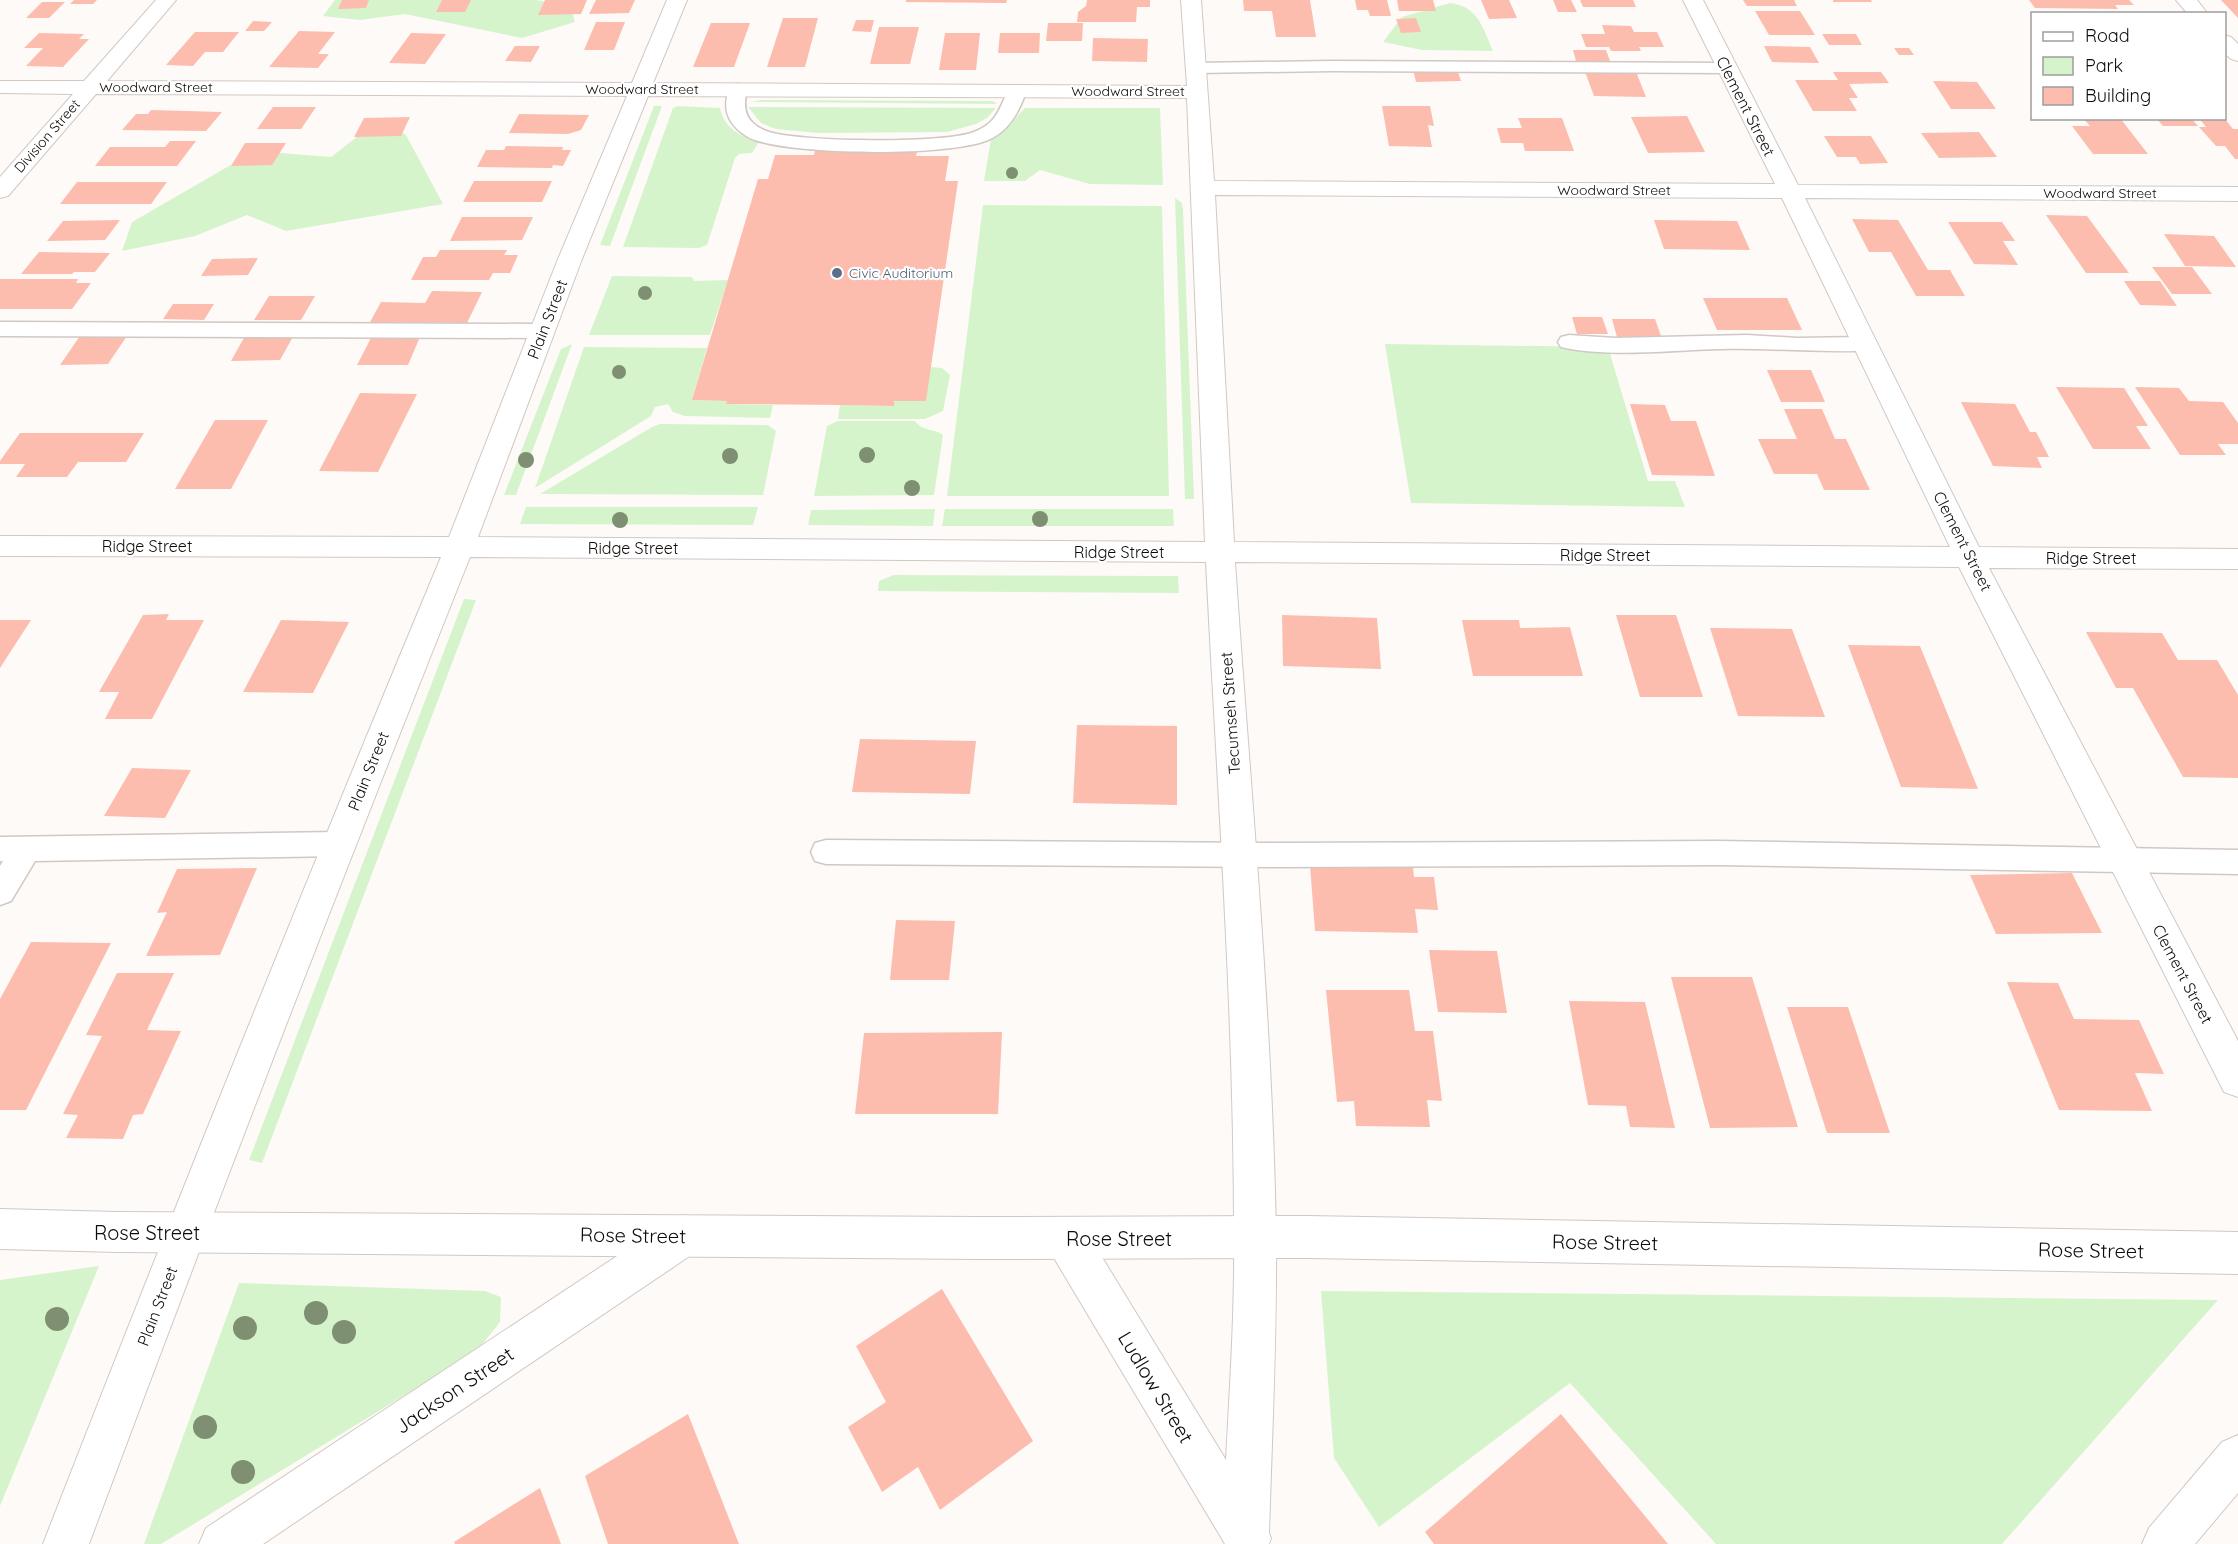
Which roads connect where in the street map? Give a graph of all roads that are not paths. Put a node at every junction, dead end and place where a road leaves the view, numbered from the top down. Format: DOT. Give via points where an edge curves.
graph roads {
  1 [pos="166,0"];
  2 [pos="676,0"];
  3 [pos="1191,0"];
  4 [pos="1693,0"];
  5 [pos="2186,0"];
  6 [pos="2197,12"];
  7 [pos="2226,42"];
  8 [pos="2238,55"];
  9 [pos="1196,68"];
  10 [pos="1727,68"];
  11 [pos="0,87"];
  12 [pos="90,87"];
  13 [pos="639,89"];
  14 [pos="738,89"];
  15 [pos="1017,91"];
  16 [pos="1198,92"];
  17 [pos="1204,188"];
  18 [pos="0,191"];
  19 [pos="1790,191"];
  20 [pos="2238,194"];
  21 [pos="0,329"];
  22 [pos="542,331"];
  23 [pos="1569,342"];
  24 [pos="1863,344"];
  25 [pos="0,546"];
  26 [pos="457,547"];
  27 [pos="1220,552"];
  28 [pos="1969,558"];
  29 [pos="2238,559"];
  30 [pos="338,844"];
  31 [pos="14,848"];
  32 [pos="826,852"];
  33 [pos="1240,855"];
  34 [pos="2124,861"];
  35 [pos="2238,862"];
  36 [pos="0,892"];
  37 [pos="2238,1079"];
  38 [pos="0,1229"];
  39 [pos="185,1232"];
  40 [pos="685,1235"];
  41 [pos="1066,1238"];
  42 [pos="1255,1238"];
  43 [pos="2238,1253"];
  44 [pos="2238,1458"];
  45 [pos="1249,1540"];
  46 [pos="66,1544"];
  47 [pos="222,1544"];
  48 [pos="2165,1544"];
  1 -- 12 [label="street, Division Street"];
  2 -- 13 [label="street, Plain Street"];
  3 -- 9 [label="street"];
  4 -- 10 [label="street, Clement Street"];
  5 -- 6 [label="street"];
  7 -- 8 [label="street"];
  9 -- 10 [label="lane"];
  9 -- 16 [label="street"];
  10 -- 19 [label="street, Clement Street"];
  11 -- 12 [label="street, Woodward Street"];
  12 -- 13 [label="street, Woodward Street"];
  12 -- 18 [label="street, Division Street"];
  13 -- 14 [label="street, Woodward Street"];
  13 -- 22 [label="street, Plain Street"];
  14 -- 15 [label="street, Woodward Street"];
  14 -- 15 [label="lane" via="734,104 739,120 761,136 803,144 952,143 980,137 1010,113"];
  15 -- 16 [label="street, Woodward Street"];
  16 -- 17 [label="street, Woodward Street"];
  17 -- 19 [label="street, Woodward Street"];
  17 -- 27 [label="street, Tecumseh Street"];
  19 -- 20 [label="street, Woodward Street"];
  19 -- 24 [label="street, Clement Street"];
  21 -- 22 [label="lane"];
  22 -- 26 [label="street, Plain Street"];
  23 -- 24 [label="lane"];
  24 -- 28 [label="street, Clement Street"];
  25 -- 26 [label="street, Ridge Street"];
  26 -- 27 [label="street, Ridge Street"];
  26 -- 30 [label="street, Plain Street"];
  27 -- 28 [label="street, Ridge Street"];
  27 -- 33 [label="street, Tecumseh Street"];
  28 -- 29 [label="street, Ridge Street"];
  28 -- 34 [label="street, Clement Street"];
  30 -- 31 [label="lane"];
  30 -- 39 [label="street, Plain Street"];
  31 -- 36 [label="lane"];
  32 -- 33 [label="lane"];
  33 -- 34 [label="lane" via="1718,853"];
  33 -- 42 [label="street, Tecumseh Street"];
  34 -- 35 [label="lane"];
  34 -- 37 [label="street, Clement Street"];
  38 -- 39 [label="street, Rose Street"];
  39 -- 40 [label="street, Rose Street"];
  39 -- 46 [label="street, Plain Street"];
  40 -- 41 [label="street, Rose Street"];
  40 -- 47 [label="street, Jackson Street"];
  41 -- 42 [label="street, Rose Street"];
  41 -- 45 [label="street, Ludlow Street"];
  42 -- 43 [label="street, Rose Street"];
  42 -- 45 [label="street, Ludlow Street"];
  44 -- 48 [label="street"];
}
